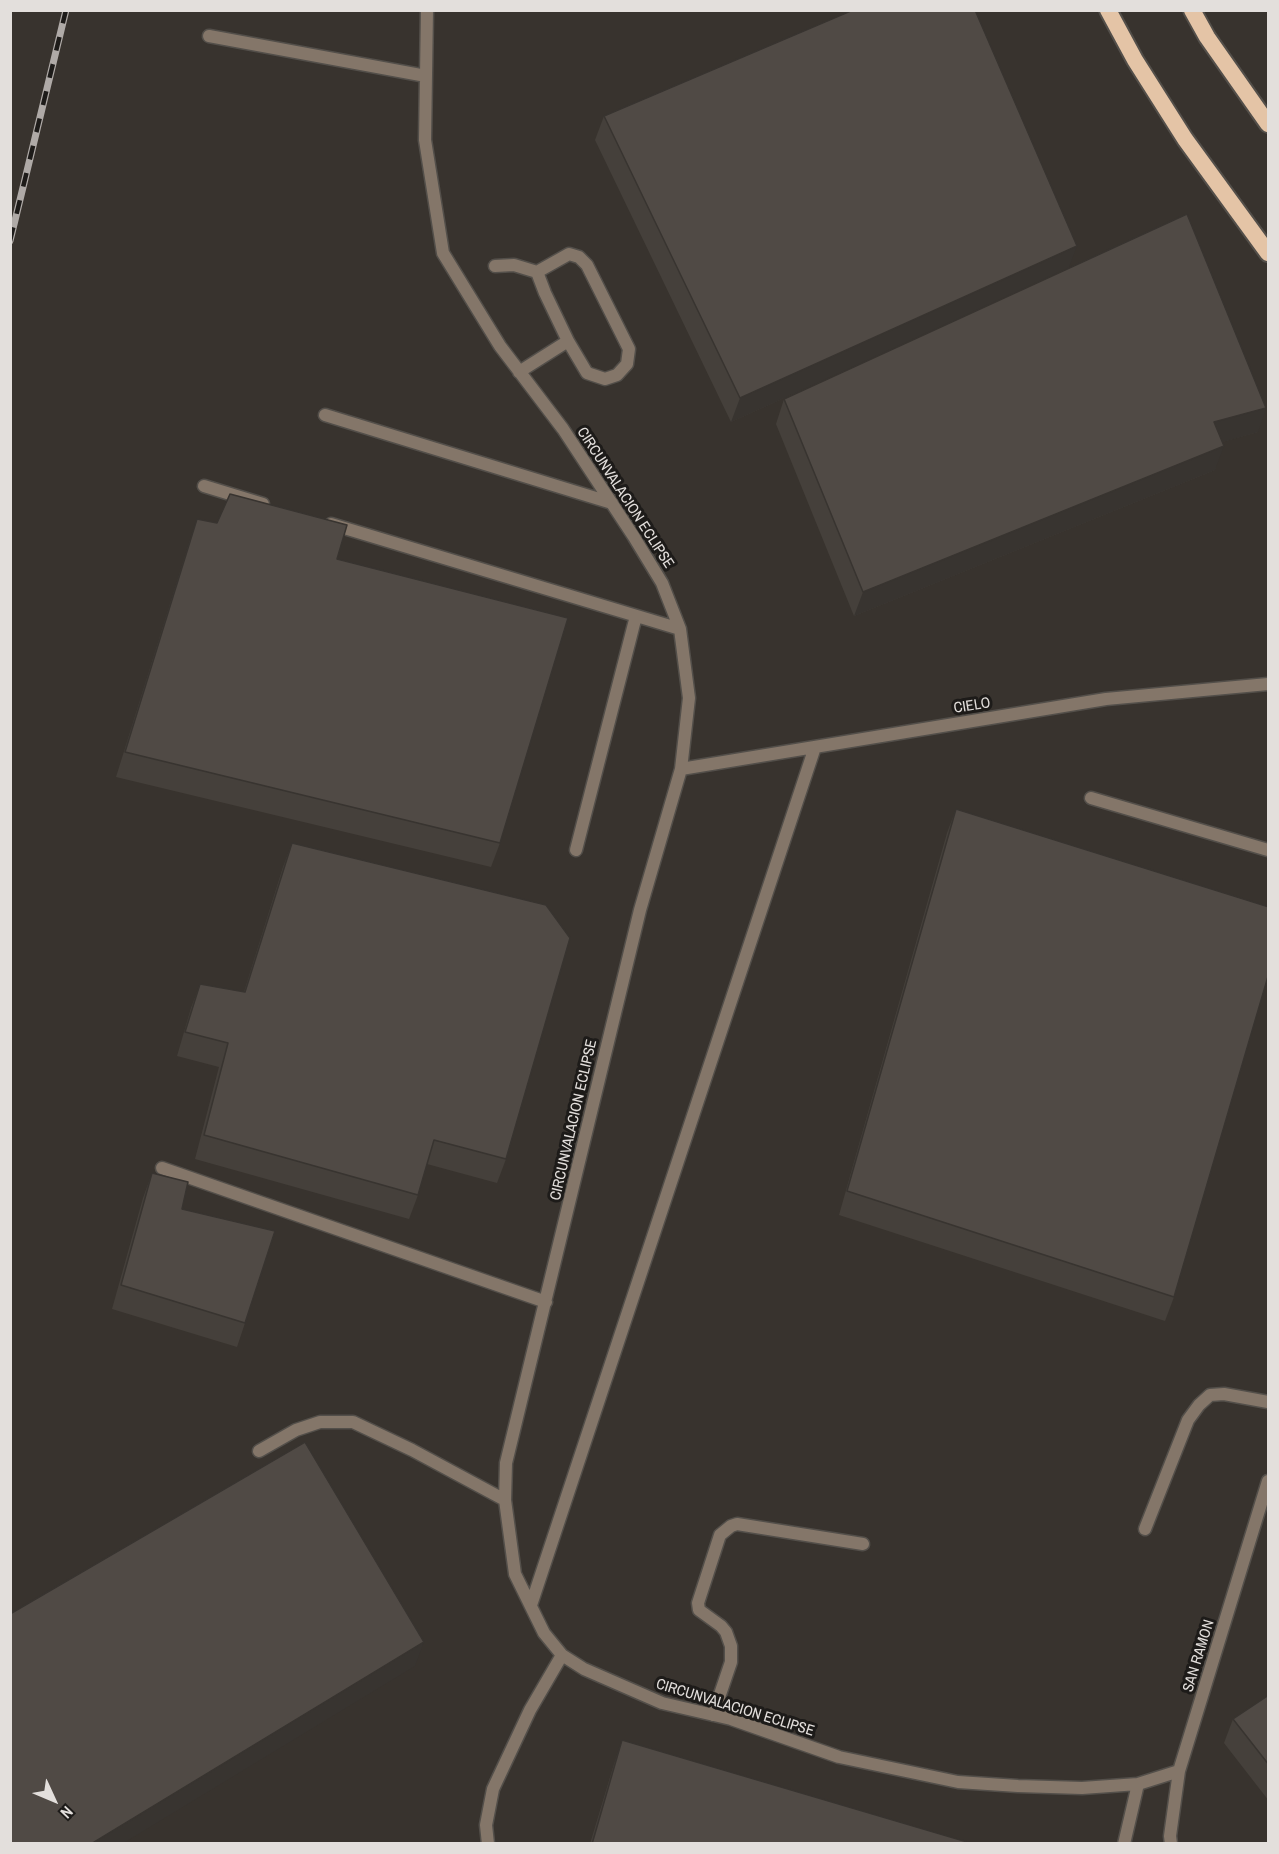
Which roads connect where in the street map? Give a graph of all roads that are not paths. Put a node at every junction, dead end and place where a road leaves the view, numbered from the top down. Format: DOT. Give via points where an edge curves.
graph roads {
  1 [pos="427,10"];
  2 [pos="1107,10"];
  3 [pos="1192,10"];
  4 [pos="209,36"];
  5 [pos="426,76"];
  6 [pos="1269,124"];
  7 [pos="1269,253"];
  8 [pos="495,266"];
  9 [pos="537,272"];
  10 [pos="568,341"];
  11 [pos="519,372"];
  12 [pos="325,414"];
  13 [pos="204,486"];
  14 [pos="612,503"];
  15 [pos="272,506"];
  16 [pos="317,520"];
  17 [pos="636,616"];
  18 [pos="680,629"];
  19 [pos="1269,684"];
  20 [pos="815,747"];
  21 [pos="681,769"];
  22 [pos="1092,798"];
  23 [pos="576,850"];
  24 [pos="1269,850"];
  25 [pos="162,1168"];
  26 [pos="546,1302"];
  27 [pos="1269,1402"];
  28 [pos="259,1451"];
  29 [pos="1269,1481"];
  30 [pos="504,1500"];
  31 [pos="1145,1529"];
  32 [pos="863,1544"];
  33 [pos="531,1605"];
  34 [pos="562,1655"];
  35 [pos="713,1715"];
  36 [pos="1179,1771"];
  37 [pos="1138,1784"];
  38 [pos="488,1844"];
  39 [pos="1124,1844"];
  40 [pos="1171,1844"];
  1 -- 5 [label="lane, CIRCUNVALACION ECLIPSE"];
  2 -- 7 [label="highway" via="1185,139"];
  3 -- 6 [label="highway"];
  4 -- 5 [label="lane"];
  5 -- 11 [label="lane, CIRCUNVALACION ECLIPSE" via="425,140 443,254"];
  8 -- 9 [label="lane" via="514,265"];
  9 -- 10 [label="lane"];
  9 -- 10 [label="lane" via="569,254 587,265 629,349 627,364 617,375 605,379 587,373"];
  10 -- 11 [label="lane"];
  11 -- 14 [label="lane, CIRCUNVALACION ECLIPSE"];
  12 -- 14 [label="lane"];
  13 -- 15 [label="lane"];
  14 -- 18 [label="lane, CIRCUNVALACION ECLIPSE" via="662,583"];
  16 -- 17 [label="lane"];
  17 -- 18 [label="lane"];
  17 -- 23 [label="lane"];
  18 -- 21 [label="lane, CIRCUNVALACION ECLIPSE" via="688,698"];
  19 -- 20 [label="lane, CIELO" via="1106,699"];
  20 -- 21 [label="lane, CIELO"];
  20 -- 33 [label="lane"];
  21 -- 26 [label="lane, CIRCUNVALACION ECLIPSE" via="640,910"];
  22 -- 24 [label="lane"];
  25 -- 26 [label="lane"];
  26 -- 30 [label="lane, CIRCUNVALACION ECLIPSE" via="506,1463"];
  27 -- 31 [label="lane" via="1224,1394 1210,1395 1199,1405 1188,1420"];
  28 -- 30 [label="lane" via="296,1430 320,1422 353,1422"];
  29 -- 36 [label="lane, SAN RAMON"];
  30 -- 33 [label="lane, CIRCUNVALACION ECLIPSE" via="515,1574"];
  32 -- 35 [label="lane" via="737,1524 720,1535 698,1606 726,1632 731,1646 731,1662"];
  33 -- 34 [label="lane, CIRCUNVALACION ECLIPSE" via="544,1633"];
  34 -- 35 [label="lane, CIRCUNVALACION ECLIPSE" via="584,1669 662,1703"];
  34 -- 38 [label="lane" via="525,1720 494,1789 486,1825"];
  35 -- 37 [label="lane, CIRCUNVALACION ECLIPSE" via="839,1757 958,1782 1082,1788"];
  36 -- 37 [label="lane, CIRCUNVALACION ECLIPSE"];
  36 -- 40 [label="lane, SAN RAMON"];
  37 -- 39 [label="lane"];
}
